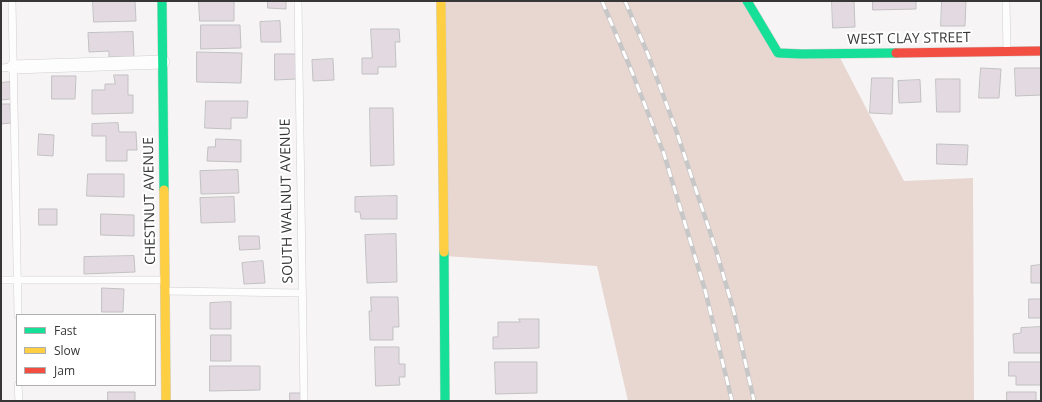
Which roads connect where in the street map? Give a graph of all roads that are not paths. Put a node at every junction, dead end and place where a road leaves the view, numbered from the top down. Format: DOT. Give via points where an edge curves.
graph roads {
  1 [pos="12,1"];
  2 [pos="162,1"];
  3 [pos="298,1"];
  4 [pos="441,1"];
  5 [pos="747,1"];
  6 [pos="1006,1"];
  7 [pos="1041,51"];
  8 [pos="1007,52"];
  9 [pos="163,62"];
  10 [pos="7,68"];
  11 [pos="1,280"];
  12 [pos="17,280"];
  13 [pos="165,280"];
  14 [pos="166,291"];
  15 [pos="302,293"];
  16 [pos="18,314"];
  17 [pos="18,386"];
  18 [pos="19,401"];
  19 [pos="166,401"];
  20 [pos="304,401"];
  21 [pos="445,401"];
  1 -- 10 [label="lane"];
  2 -- 9 [label="street, CHESTNUT AVENUE"];
  3 -- 15 [label="lane, SOUTH WALNUT AVENUE"];
  4 -- 21 [label="street"];
  5 -- 8 [label="street, WEST CLAY STREET" via="778,53"];
  6 -- 8 [label="lane"];
  7 -- 8 [label="street, WEST CLAY STREET"];
  9 -- 10 [label="street"];
  9 -- 13 [label="street, CHESTNUT AVENUE"];
  10 -- 12 [label="lane"];
  11 -- 12 [label="lane"];
  12 -- 13 [label="lane"];
  12 -- 16 [label="lane"];
  13 -- 14 [label="street, CHESTNUT AVENUE"];
  14 -- 15 [label="lane"];
  14 -- 19 [label="street, CHESTNUT AVENUE"];
  15 -- 20 [label="lane, SOUTH WALNUT AVENUE"];
  17 -- 18 [label="lane"];
}
